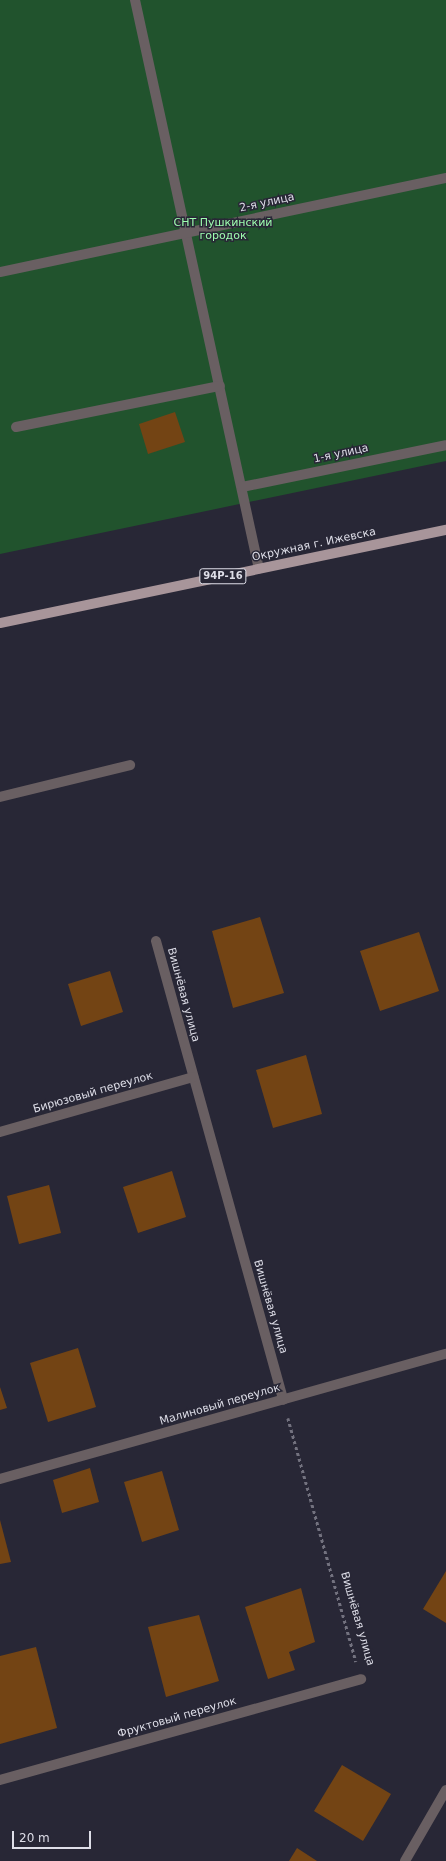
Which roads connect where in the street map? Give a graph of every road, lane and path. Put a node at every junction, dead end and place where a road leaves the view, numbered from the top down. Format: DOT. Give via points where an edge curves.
graph roads {
  1 [pos="135,0"];
  2 [pos="446,178"];
  3 [pos="186,232"];
  4 [pos="0,272"];
  5 [pos="220,386"];
  6 [pos="16,427"];
  7 [pos="446,444"];
  8 [pos="242,488"];
  9 [pos="446,530"];
  10 [pos="259,569"];
  11 [pos="0,623"];
  12 [pos="130,765"];
  13 [pos="0,797"];
  14 [pos="156,941"];
  15 [pos="193,1077"];
  16 [pos="0,1132"];
  17 [pos="446,1354"];
  18 [pos="283,1400"];
  19 [pos="0,1479"];
  20 [pos="361,1679"];
  21 [pos="0,1780"];
  22 [pos="446,1790"];
  23 [pos="406,1861"];
  1 -- 3 [label="street"];
  2 -- 3 [label="street, 2-я улица"];
  3 -- 4 [label="street, 2-я улица"];
  3 -- 5 [label="street"];
  5 -- 6 [label="street"];
  5 -- 8 [label="street"];
  7 -- 8 [label="street, 1-я улица"];
  8 -- 10 [label="street"];
  9 -- 10 [label="main road, Окружная г. Ижевска / 94Р-16"];
  10 -- 11 [label="main road, Окружная г. Ижевска / 94Р-16"];
  12 -- 13 [label="street"];
  14 -- 15 [label="street, Вишнёвая улица"];
  15 -- 16 [label="street, Бирюзовый переулок"];
  15 -- 18 [label="street, Вишнёвая улица"];
  17 -- 18 [label="street, Малиновый переулок"];
  18 -- 19 [label="street, Малиновый переулок"];
  18 -- 20 [label="path, Вишнёвая улица"];
  20 -- 21 [label="street, Фруктовый переулок"];
  22 -- 23 [label="street"];
}
